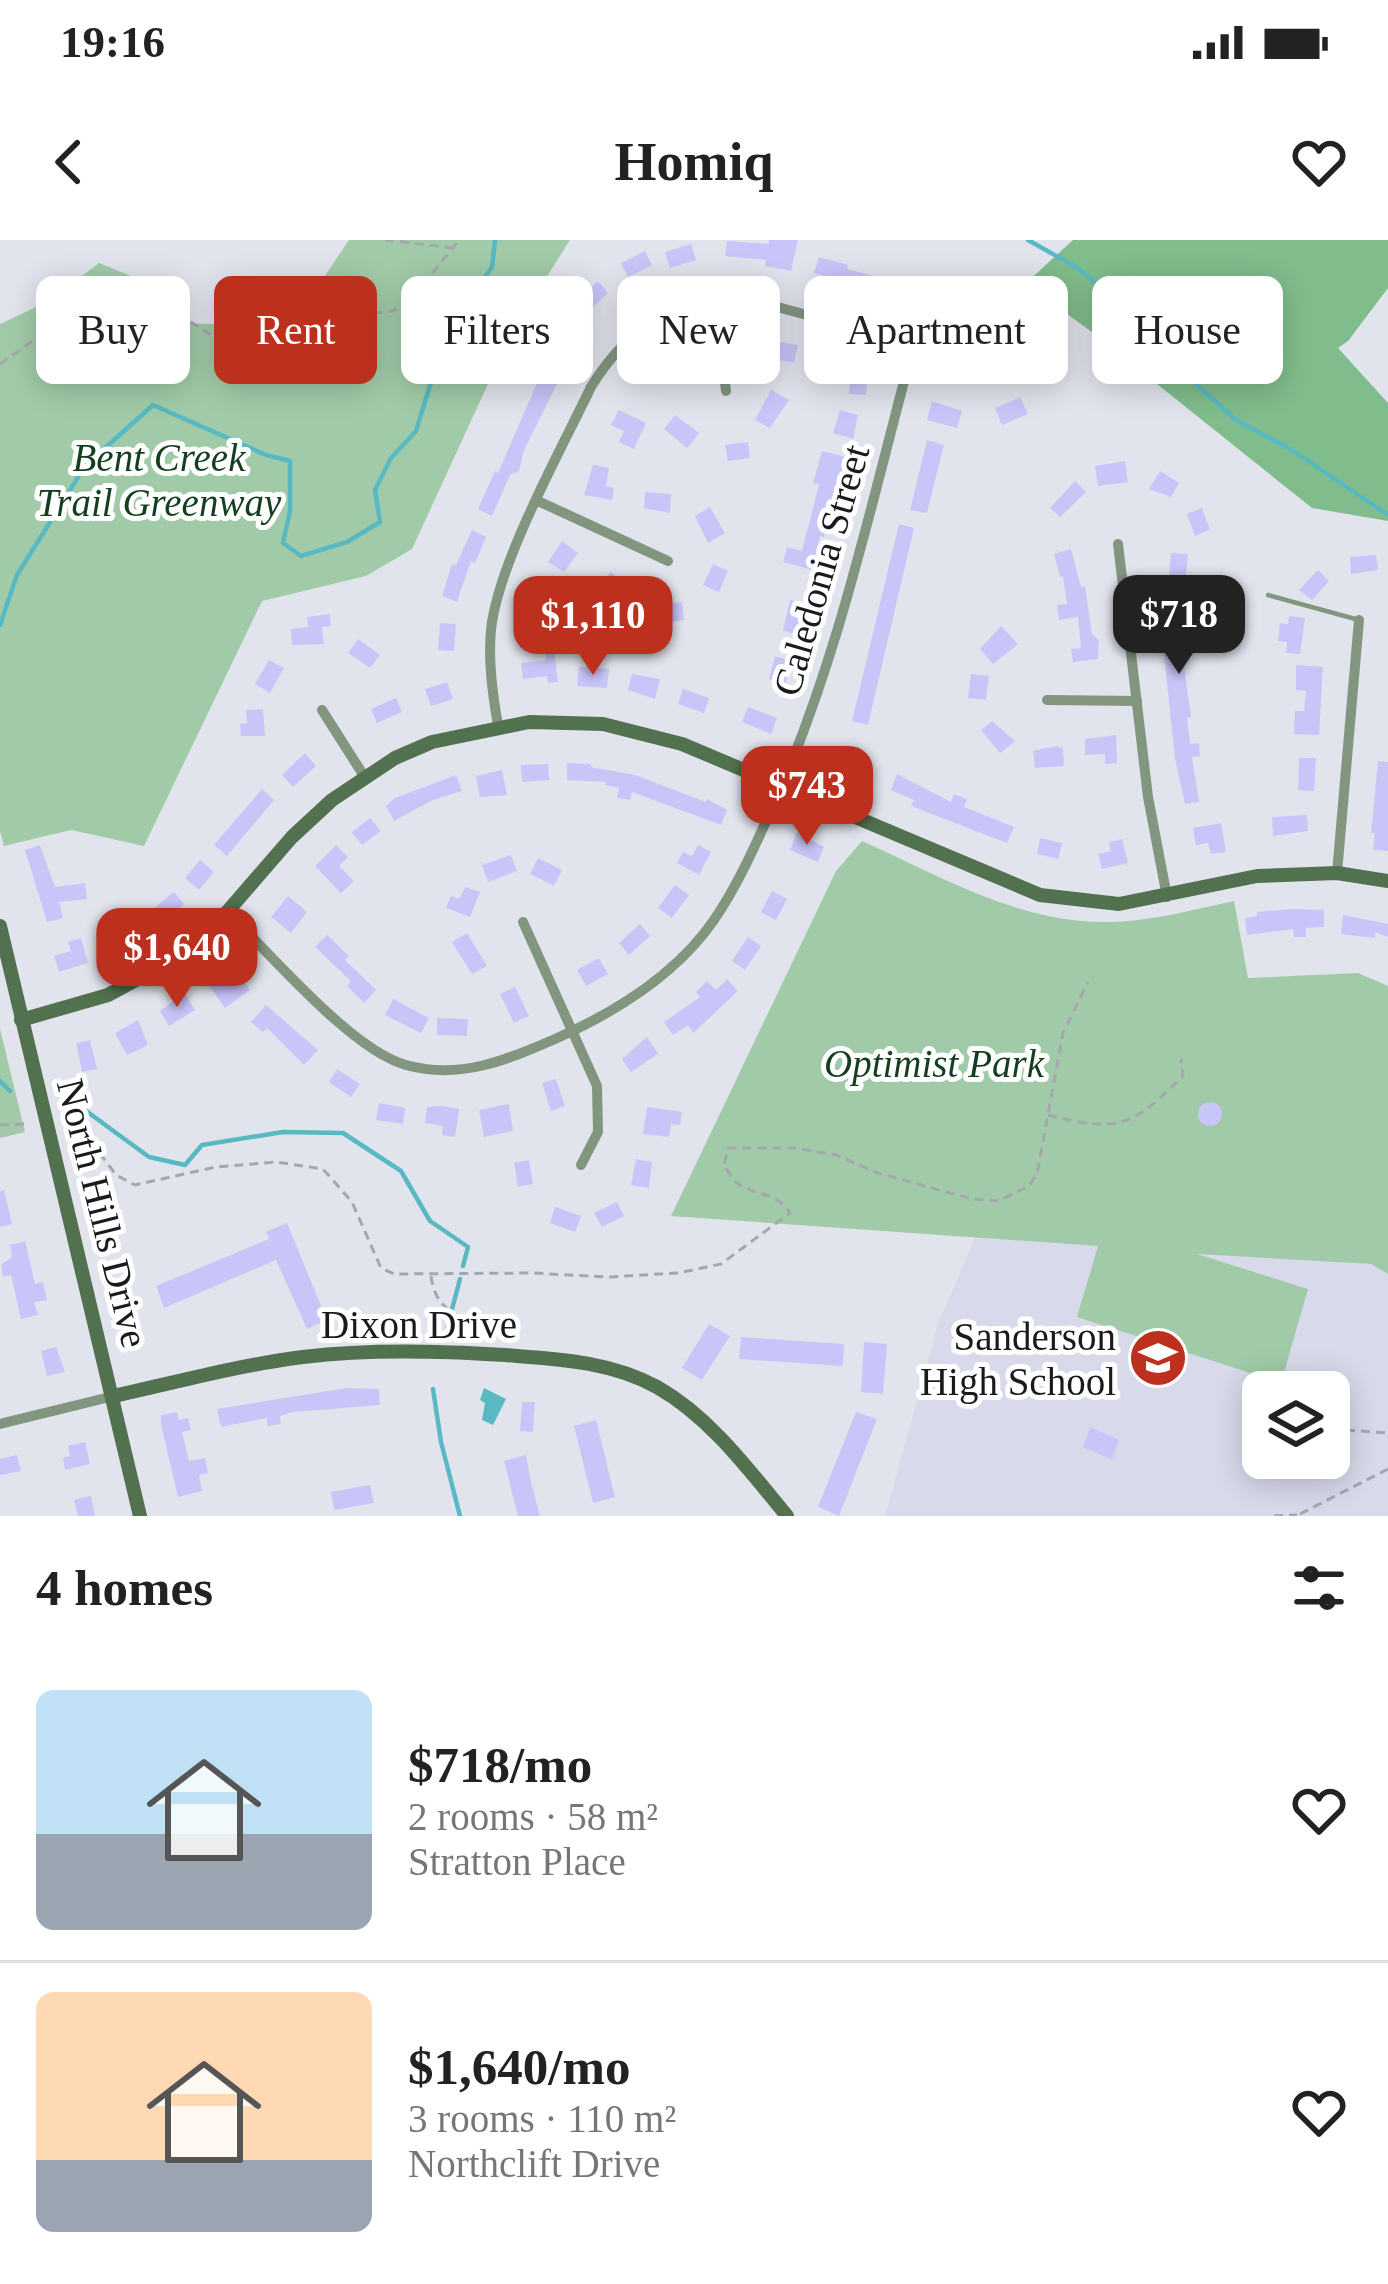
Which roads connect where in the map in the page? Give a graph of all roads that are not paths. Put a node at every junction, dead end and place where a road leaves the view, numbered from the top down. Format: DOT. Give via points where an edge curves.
graph roads {
  1 [pos="617,351"];
  2 [pos="725,384"];
  3 [pos="903,384"];
  4 [pos="726,392"];
  5 [pos="538,501"];
  6 [pos="1118,544"];
  7 [pos="668,561"];
  8 [pos="1268,595"];
  9 [pos="1360,620"];
  10 [pos="1047,700"];
  11 [pos="1137,701"];
  12 [pos="322,710"];
  13 [pos="498,725"];
  14 [pos="364,776"];
  15 [pos="782,787"];
  16 [pos="1337,873"];
  17 [pos="1388,881"];
  18 [pos="1167,897"];
  19 [pos="227,912"];
  20 [pos="523,922"];
  21 [pos="0,926"];
  22 [pos="22,1020"];
  23 [pos="573,1031"];
  24 [pos="581,1165"];
  25 [pos="114,1396"];
  26 [pos="0,1424"];
  27 [pos="140,1516"];
  28 [pos="787,1516"];
  1 -- 5 [label="street" via="590,387"];
  2 -- 4 [label="street"];
  3 -- 15 [label="street, Caledonia Street" via="822,683"];
  5 -- 7 [label="street"];
  5 -- 13 [label="street" via="492,622"];
  6 -- 11 [label="street"];
  8 -- 9 [label="lane"];
  9 -- 16 [label="street"];
  10 -- 11 [label="street"];
  11 -- 18 [label="street"];
  12 -- 14 [label="street"];
  13 -- 14 [label="street" via="432,742"];
  13 -- 15 [label="street" via="566,722 641,732"];
  14 -- 19 [label="street" via="292,837"];
  15 -- 18 [label="street" via="1027,891 1090,903"];
  15 -- 23 [label="street, Caledonia Street" via="714,920 657,980"];
  16 -- 17 [label="street"];
  16 -- 18 [label="street" via="1257,876"];
  19 -- 22 [label="street" via="147,974 74,1008"];
  19 -- 23 [label="street, Caledonia Street" via="340,1022 407,1066 458,1072"];
  20 -- 23 [label="street"];
  21 -- 22 [label="street, North Hills Drive"];
  22 -- 25 [label="street, North Hills Drive"];
  23 -- 24 [label="street" via="600,1112"];
  25 -- 26 [label="street, Dixon Drive"];
  25 -- 27 [label="street, North Hills Drive"];
  25 -- 28 [label="street, Dixon Drive" via="303,1357 386,1351 596,1364 658,1388 706,1424"];
}
